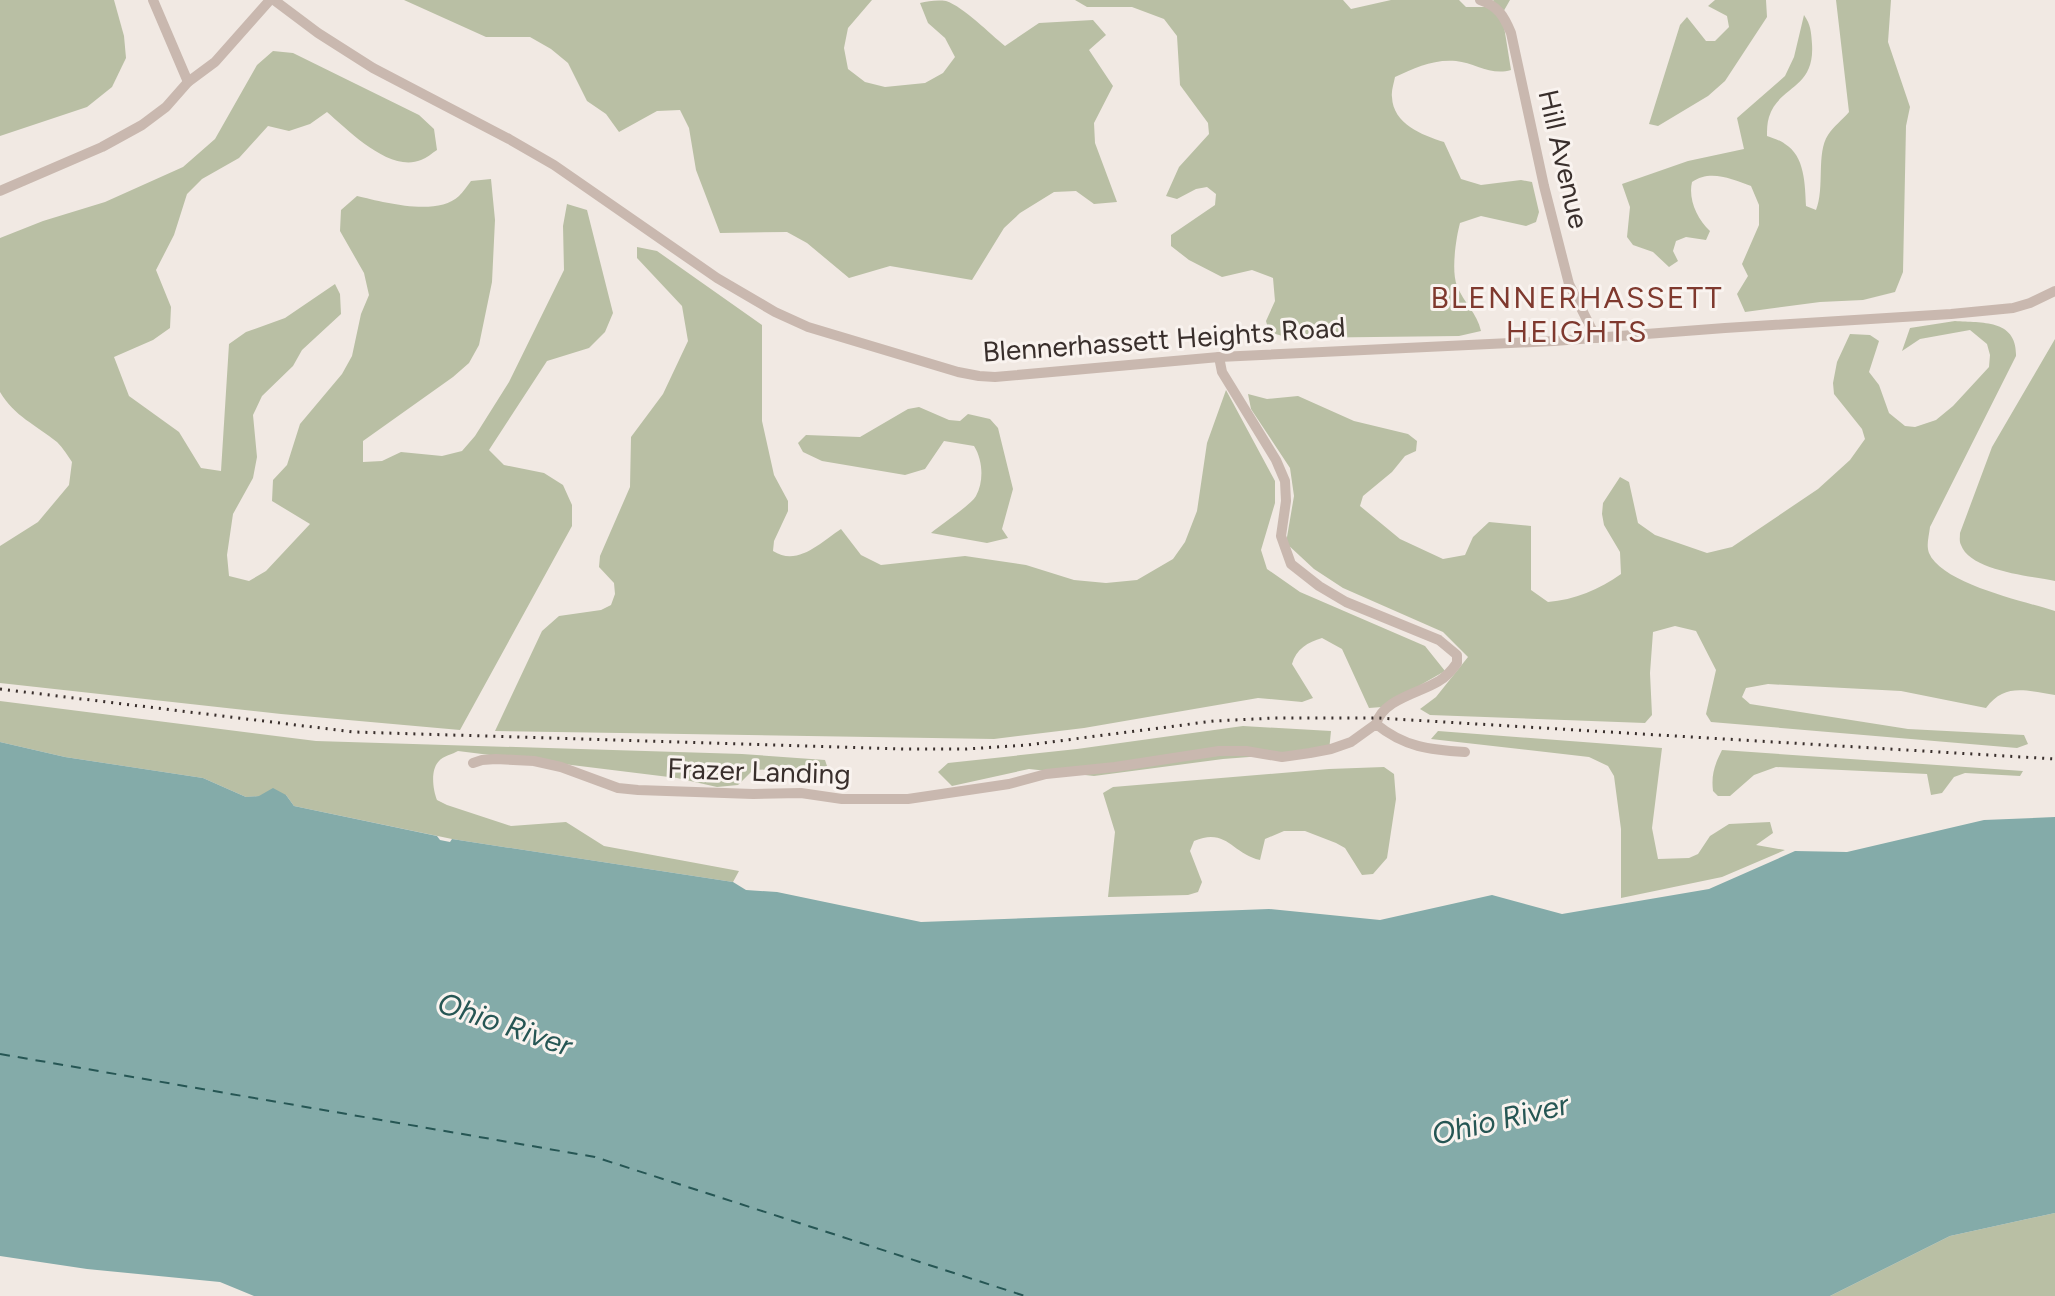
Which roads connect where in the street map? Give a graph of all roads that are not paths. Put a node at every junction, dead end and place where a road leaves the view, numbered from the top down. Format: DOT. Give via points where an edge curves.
graph roads {
  1 [pos="153,0"];
  2 [pos="272,0"];
  3 [pos="1480,0"];
  4 [pos="188,82"];
  5 [pos="0,191"];
  6 [pos="2055,291"];
  7 [pos="1596,338"];
  8 [pos="1219,357"];
  9 [pos="1376,724"];
  10 [pos="1465,752"];
  11 [pos="473,763"];
  1 -- 4 [label="street"];
  2 -- 4 [label="street" via="215,62"];
  2 -- 8 [label="street, Blennerhassett Heights Road" via="373,68 534,153 717,278 808,327 979,376"];
  3 -- 7 [label="street, Hill Avenue" via="1499,10 1511,33 1569,284"];
  4 -- 5 [label="street" via="142,125"];
  6 -- 7 [label="street, Blennerhassett Heights Road" via="2030,303 1994,310"];
  7 -- 8 [label="street, Blennerhassett Heights Road"];
  8 -- 9 [label="street, Frazer Landing" via="1222,372 1285,481 1281,536 1291,564 1346,602 1439,640 1457,655 1457,663 1440,681 1401,699"];
  9 -- 10 [label="street" via="1415,746"];
  9 -- 11 [label="street, Frazer Landing" via="1351,742 1296,755 1219,751 908,799 638,790 534,761"];
}
